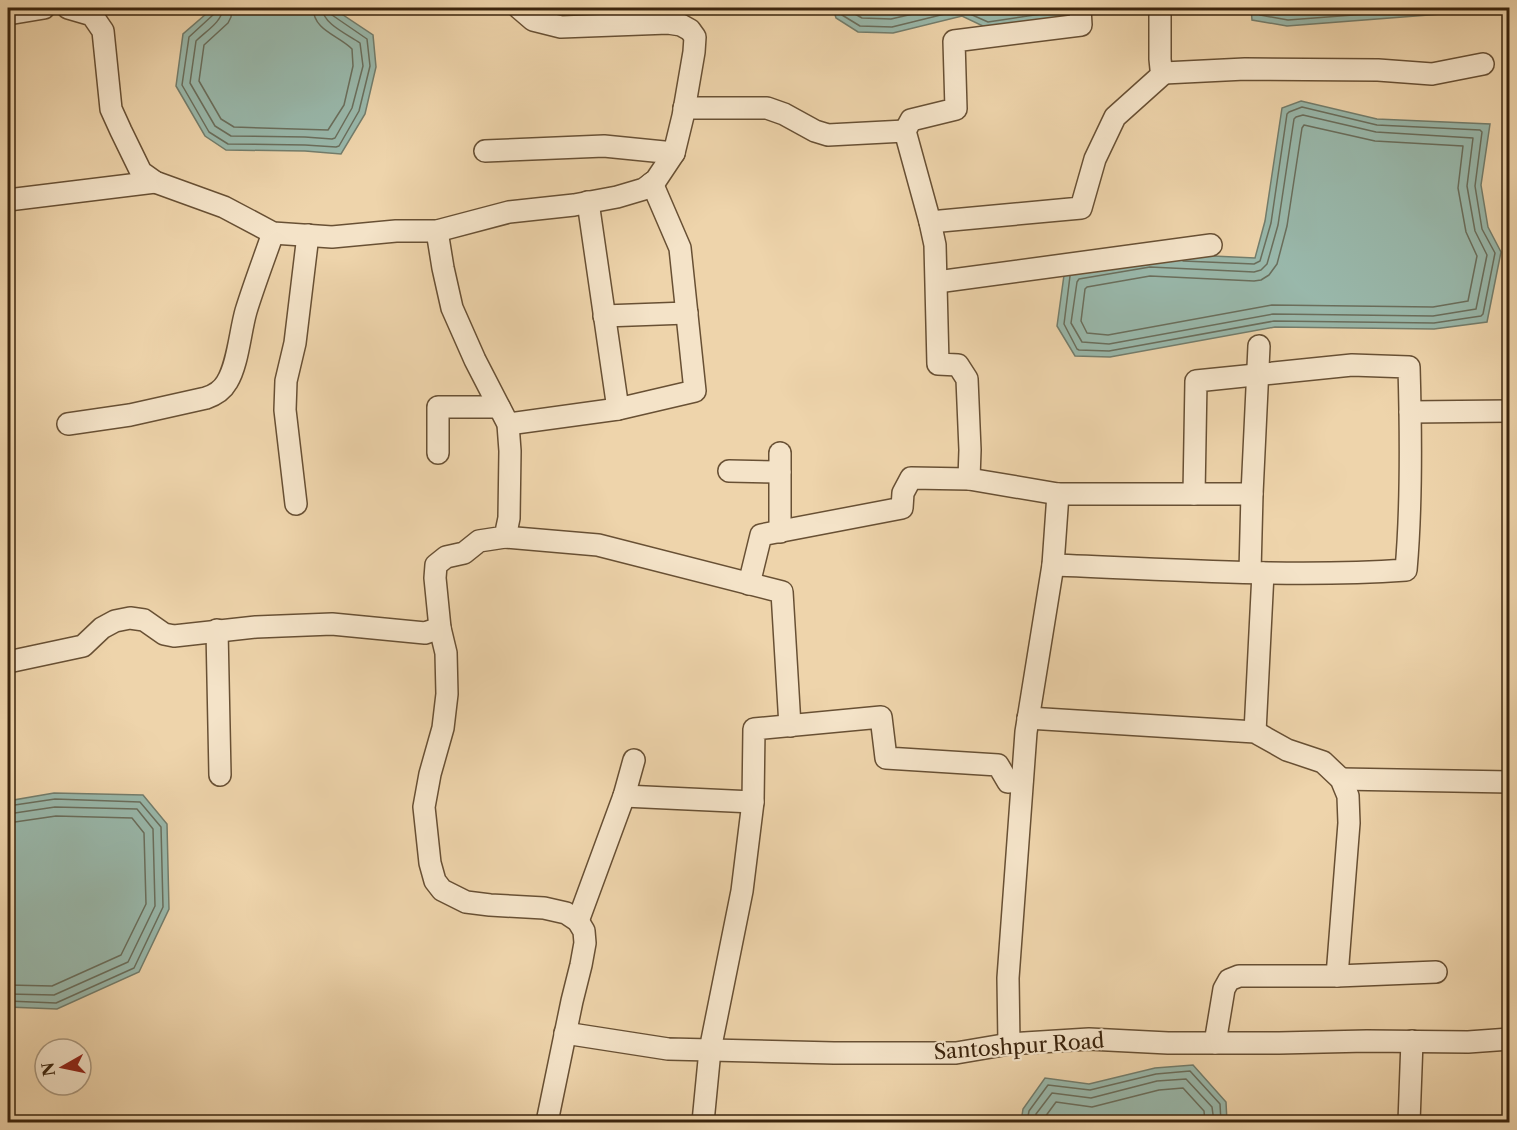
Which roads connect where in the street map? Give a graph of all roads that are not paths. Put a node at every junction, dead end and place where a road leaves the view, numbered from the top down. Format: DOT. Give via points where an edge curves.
graph roads {
  1 [pos="44,8"];
  2 [pos="68,8"];
  3 [pos="1080,8"];
  4 [pos="1160,8"];
  5 [pos="93,11"];
  6 [pos="530,12"];
  7 [pos="8,14"];
  8 [pos="682,16"];
  9 [pos="1484,64"];
  10 [pos="1164,73"];
  11 [pos="684,108"];
  12 [pos="905,131"];
  13 [pos="485,152"];
  14 [pos="674,153"];
  15 [pos="155,182"];
  16 [pos="652,183"];
  17 [pos="8,200"];
  18 [pos="588,202"];
  19 [pos="930,222"];
  20 [pos="437,231"];
  21 [pos="273,233"];
  22 [pos="308,235"];
  23 [pos="1211,245"];
  24 [pos="936,282"];
  25 [pos="687,313"];
  26 [pos="604,316"];
  27 [pos="1259,346"];
  28 [pos="1258,375"];
  29 [pos="618,409"];
  30 [pos="1509,411"];
  31 [pos="1410,412"];
  32 [pos="504,415"];
  33 [pos="68,424"];
  34 [pos="438,453"];
  35 [pos="729,471"];
  36 [pos="969,479"];
  37 [pos="1058,494"];
  38 [pos="1194,494"];
  39 [pos="1252,494"];
  40 [pos="296,504"];
  41 [pos="780,532"];
  42 [pos="505,537"];
  43 [pos="1053,566"];
  44 [pos="1256,572"];
  45 [pos="749,584"];
  46 [pos="440,628"];
  47 [pos="217,630"];
  48 [pos="8,662"];
  49 [pos="1028,718"];
  50 [pos="790,726"];
  51 [pos="1255,732"];
  52 [pos="634,760"];
  53 [pos="220,775"];
  54 [pos="1341,779"];
  55 [pos="1022,782"];
  56 [pos="1509,782"];
  57 [pos="624,796"];
  58 [pos="753,802"];
  59 [pos="578,921"];
  60 [pos="1436,972"];
  61 [pos="1337,976"];
  62 [pos="566,1033"];
  63 [pos="1509,1039"];
  64 [pos="1412,1041"];
  65 [pos="1215,1043"];
  66 [pos="1009,1044"];
  67 [pos="710,1050"];
  68 [pos="547,1122"];
  69 [pos="703,1122"];
  70 [pos="1410,1122"];
  1 -- 7 [label="street"];
  2 -- 5 [label="street"];
  3 -- 12 [label="street" via="1081,25 954,41 956,110 911,120"];
  4 -- 10 [label="street" via="1160,59"];
  5 -- 15 [label="street" via="103,31 111,109 141,172"];
  6 -- 8 [label="street" via="561,27 668,23"];
  8 -- 11 [label="street" via="694,37"];
  9 -- 10 [label="street" via="1432,74 1245,69"];
  10 -- 19 [label="street" via="1115,117 1095,159 1081,208"];
  11 -- 12 [label="street" via="766,108 828,135"];
  11 -- 14 [label="street"];
  12 -- 19 [label="street"];
  13 -- 14 [label="street" via="604,146"];
  14 -- 16 [label="street"];
  15 -- 17 [label="street"];
  15 -- 21 [label="street" via="224,207"];
  16 -- 18 [label="street" via="644,189"];
  16 -- 25 [label="street" via="680,248"];
  18 -- 20 [label="street" via="509,212"];
  18 -- 26 [label="street"];
  19 -- 24 [label="street"];
  20 -- 22 [label="street"];
  20 -- 32 [label="street" via="452,308"];
  21 -- 22 [label="street"];
  21 -- 33 [label="street" via="246,311 234,366 223,389 206,398"];
  22 -- 40 [label="street" via="295,343 286,381 285,410"];
  23 -- 24 [label="street"];
  24 -- 36 [label="street" via="938,364 958,365 968,379"];
  25 -- 26 [label="street"];
  25 -- 29 [label="street" via="695,391"];
  26 -- 29 [label="street"];
  27 -- 28 [label="street"];
  28 -- 31 [label="street" via="1352,365 1409,367"];
  28 -- 38 [label="street" via="1196,381"];
  28 -- 39 [label="street"];
  29 -- 32 [label="street"];
  30 -- 31 [label="street"];
  31 -- 44 [label="street" via="1406,570"];
  32 -- 34 [label="street" via="438,407"];
  32 -- 42 [label="street" via="510,452"];
  35 -- 41 [label="street" via="780,462"];
  36 -- 37 [label="street"];
  36 -- 41 [label="street" via="911,478 903,493 902,508"];
  37 -- 38 [label="street"];
  37 -- 43 [label="street"];
  38 -- 39 [label="street"];
  39 -- 44 [label="street"];
  41 -- 45 [label="street" via="761,536"];
  42 -- 45 [label="street" via="598,545"];
  42 -- 46 [label="street" via="479,541 464,553 446,557 436,565"];
  43 -- 44 [label="street"];
  43 -- 49 [label="street"];
  44 -- 51 [label="street"];
  45 -- 50 [label="street" via="782,592"];
  46 -- 47 [label="street" via="425,633 332,624"];
  46 -- 59 [label="street" via="446,653 447,694 424,807 435,881 442,890 466,902 544,908 566,913"];
  47 -- 48 [label="street" via="174,636 144,620 130,618 102,628 83,646"];
  47 -- 53 [label="street"];
  49 -- 51 [label="street"];
  49 -- 55 [label="street"];
  50 -- 55 [label="street" via="881,717 886,758 998,765 1008,782"];
  50 -- 58 [label="street" via="754,729"];
  51 -- 54 [label="street" via="1287,750 1323,762"];
  52 -- 57 [label="street"];
  54 -- 56 [label="street"];
  54 -- 61 [label="street" via="1348,796 1349,823"];
  55 -- 66 [label="street" via="1008,978"];
  57 -- 58 [label="street"];
  57 -- 59 [label="street"];
  58 -- 67 [label="street" via="742,891"];
  59 -- 62 [label="street" via="585,943"];
  60 -- 61 [label="street"];
  61 -- 65 [label="street" via="1239,976 1229,980"];
  62 -- 67 [label="street, Santoshpur Road" via="668,1049"];
  62 -- 68 [label="street"];
  63 -- 64 [label="street, Santoshpur Road"];
  64 -- 65 [label="street, Santoshpur Road"];
  64 -- 70 [label="street"];
  65 -- 66 [label="street, Santoshpur Road" via="1089,1039"];
  66 -- 67 [label="street, Santoshpur Road" via="956,1053"];
  67 -- 69 [label="street"];
}
